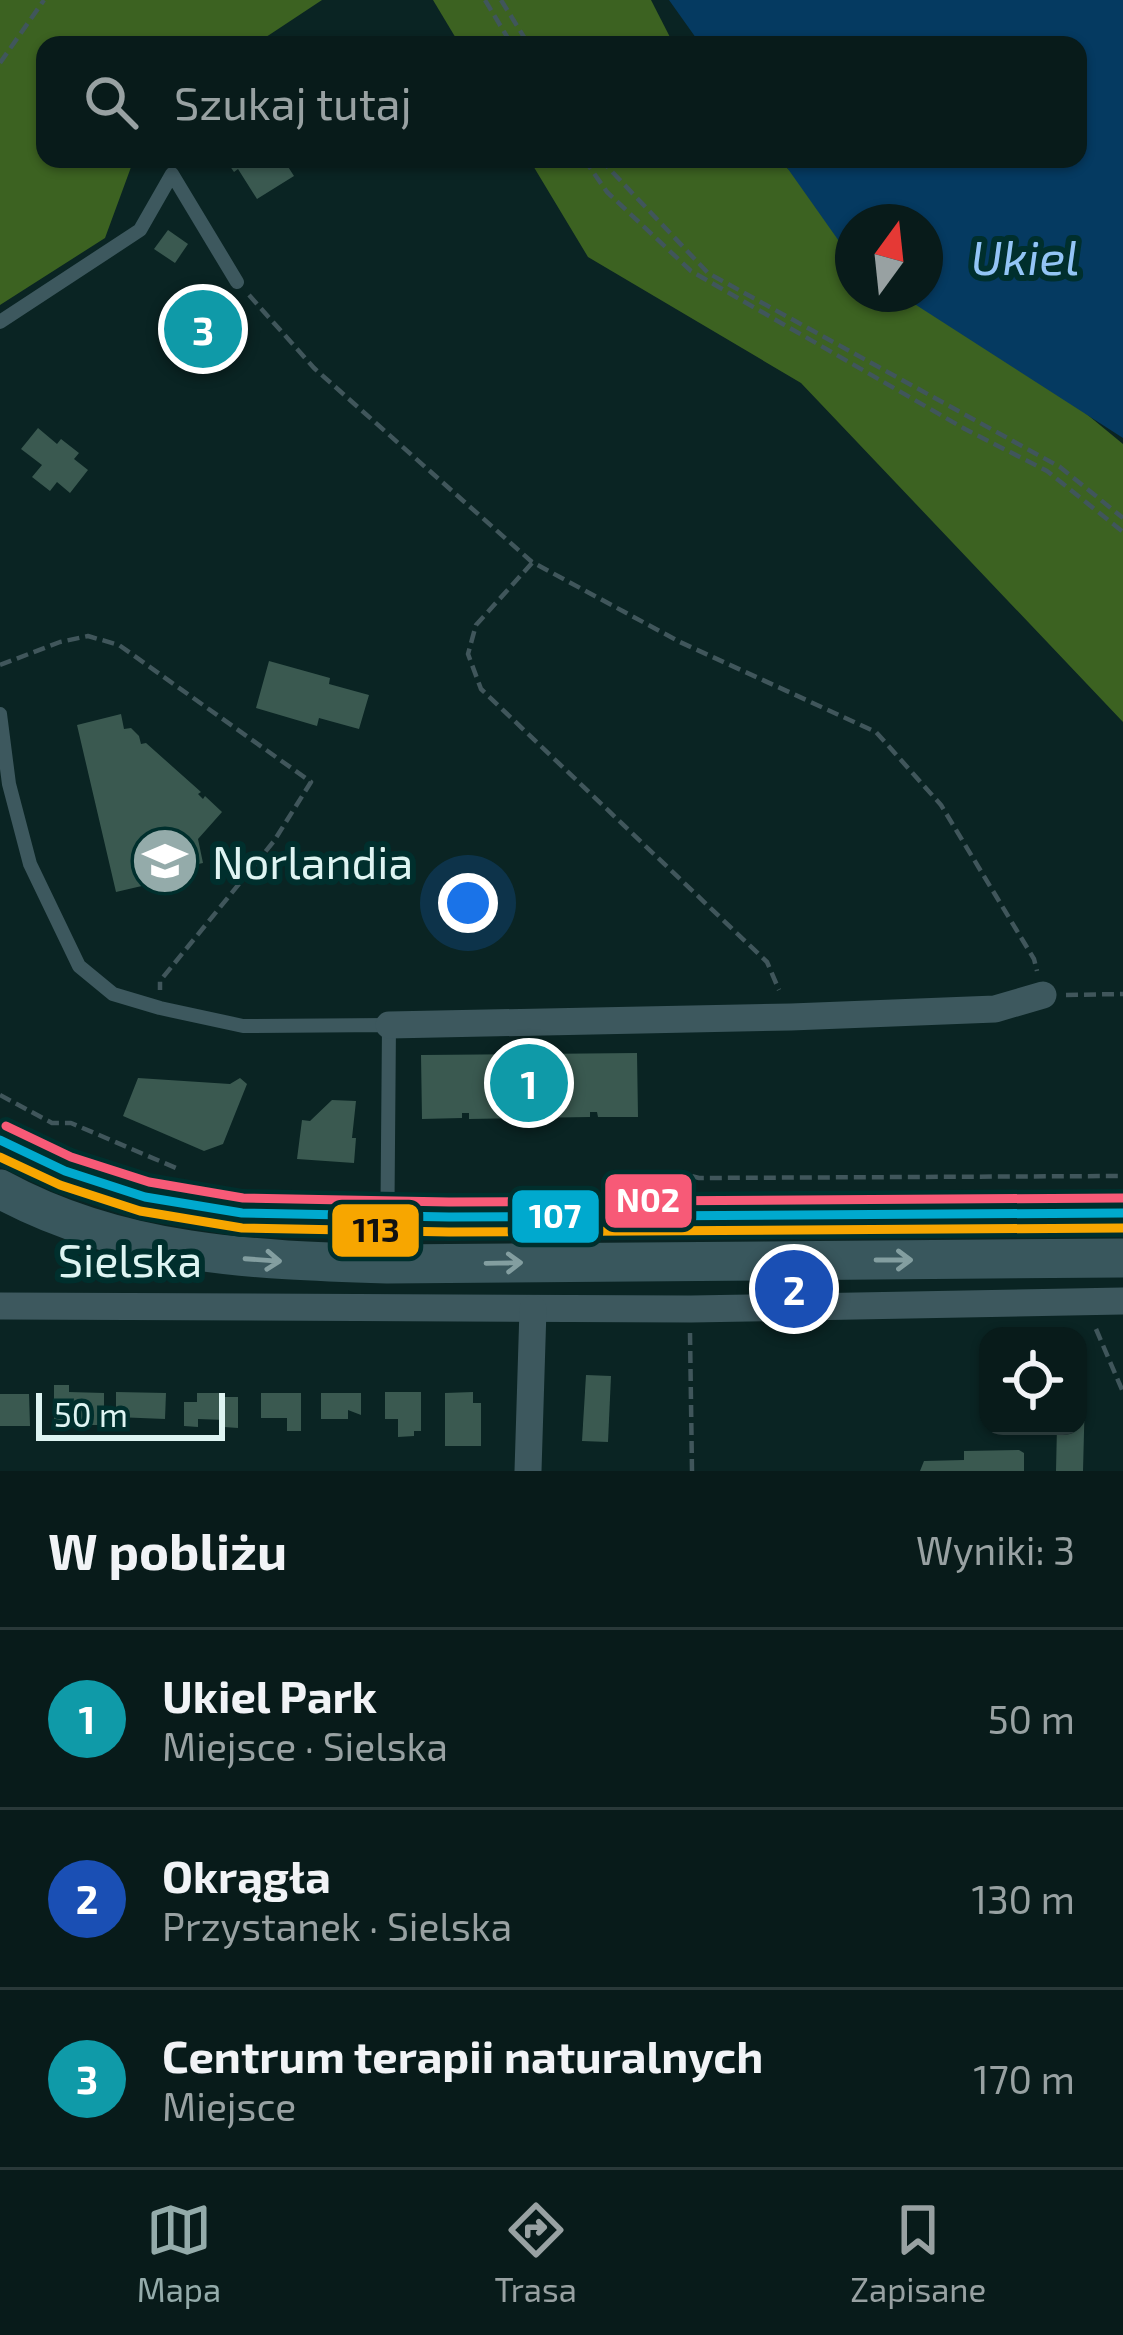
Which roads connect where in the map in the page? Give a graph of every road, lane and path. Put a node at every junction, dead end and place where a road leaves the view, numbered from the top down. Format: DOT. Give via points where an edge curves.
graph roads {
  1 [pos="44,0"];
  2 [pos="485,0"];
  3 [pos="501,0"];
  4 [pos="507,36"];
  5 [pos="523,36"];
  6 [pos="0,63"];
  7 [pos="591,168"];
  8 [pos="609,168"];
  9 [pos="238,282"];
  10 [pos="0,322"];
  11 [pos="1123,518"];
  12 [pos="1123,532"];
  13 [pos="532,562"];
  14 [pos="0,665"];
  15 [pos="0,714"];
  16 [pos="1123,994"];
  17 [pos="1043,995"];
  18 [pos="160,1008"];
  19 [pos="791,1017"];
  20 [pos="389,1025"];
  21 [pos="0,1095"];
  22 [pos="71,1123"];
  23 [pos="0,1140"];
  24 [pos="680,1173"];
  25 [pos="1123,1176"];
  26 [pos="0,1189"];
  27 [pos="1123,1213"];
  28 [pos="389,1217"];
  29 [pos="1123,1258"];
  30 [pos="387,1264"];
  31 [pos="1123,1301"];
  32 [pos="0,1306"];
  33 [pos="532,1309"];
  34 [pos="691,1309"];
  35 [pos="1100,1335"];
  36 [pos="1123,1392"];
  37 [pos="528,1471"];
  38 [pos="692,1471"];
  1 -- 6 [label="path"];
  2 -- 4 [label="path"];
  3 -- 5 [label="path"];
  7 -- 12 [label="path" via="691,272 1047,471"];
  8 -- 11 [label="path" via="708,273 1060,466"];
  9 -- 10 [label="lane" via="172,174 140,230"];
  9 -- 13 [label="path" via="314,368"];
  13 -- 17 [label="path" via="680,642 876,732 940,806 1034,959"];
  13 -- 19 [label="path" via="476,625 468,654 481,689 767,962"];
  14 -- 18 [label="path" via="88,636 119,645 311,782 274,841 160,981"];
  15 -- 18 [label="lane" via="30,864 79,967 113,994"];
  16 -- 17 [label="path"];
  17 -- 19 [label="street" via="995,1009"];
  18 -- 20 [label="lane" via="243,1026"];
  19 -- 20 [label="street"];
  20 -- 28 [label="lane"];
  21 -- 22 [label="path" via="52,1123"];
  23 -- 28 [label="main road, Sielska" via="145,1197 242,1213"];
  24 -- 25 [label="path"];
  26 -- 30 [label="main road, Sielska, one-way" via="148,1244 269,1261"];
  27 -- 28 [label="main road, Sielska"];
  28 -- 30 [label="lane"];
  30 -- 29 [label="main road, Sielska, one-way"];
  31 -- 34 [label="street, Sielska"];
  32 -- 33 [label="street, Sielska"];
  33 -- 34 [label="street, Sielska"];
  33 -- 37 [label="street"];
  34 -- 38 [label="path"];
  35 -- 36 [label="path"];
}
